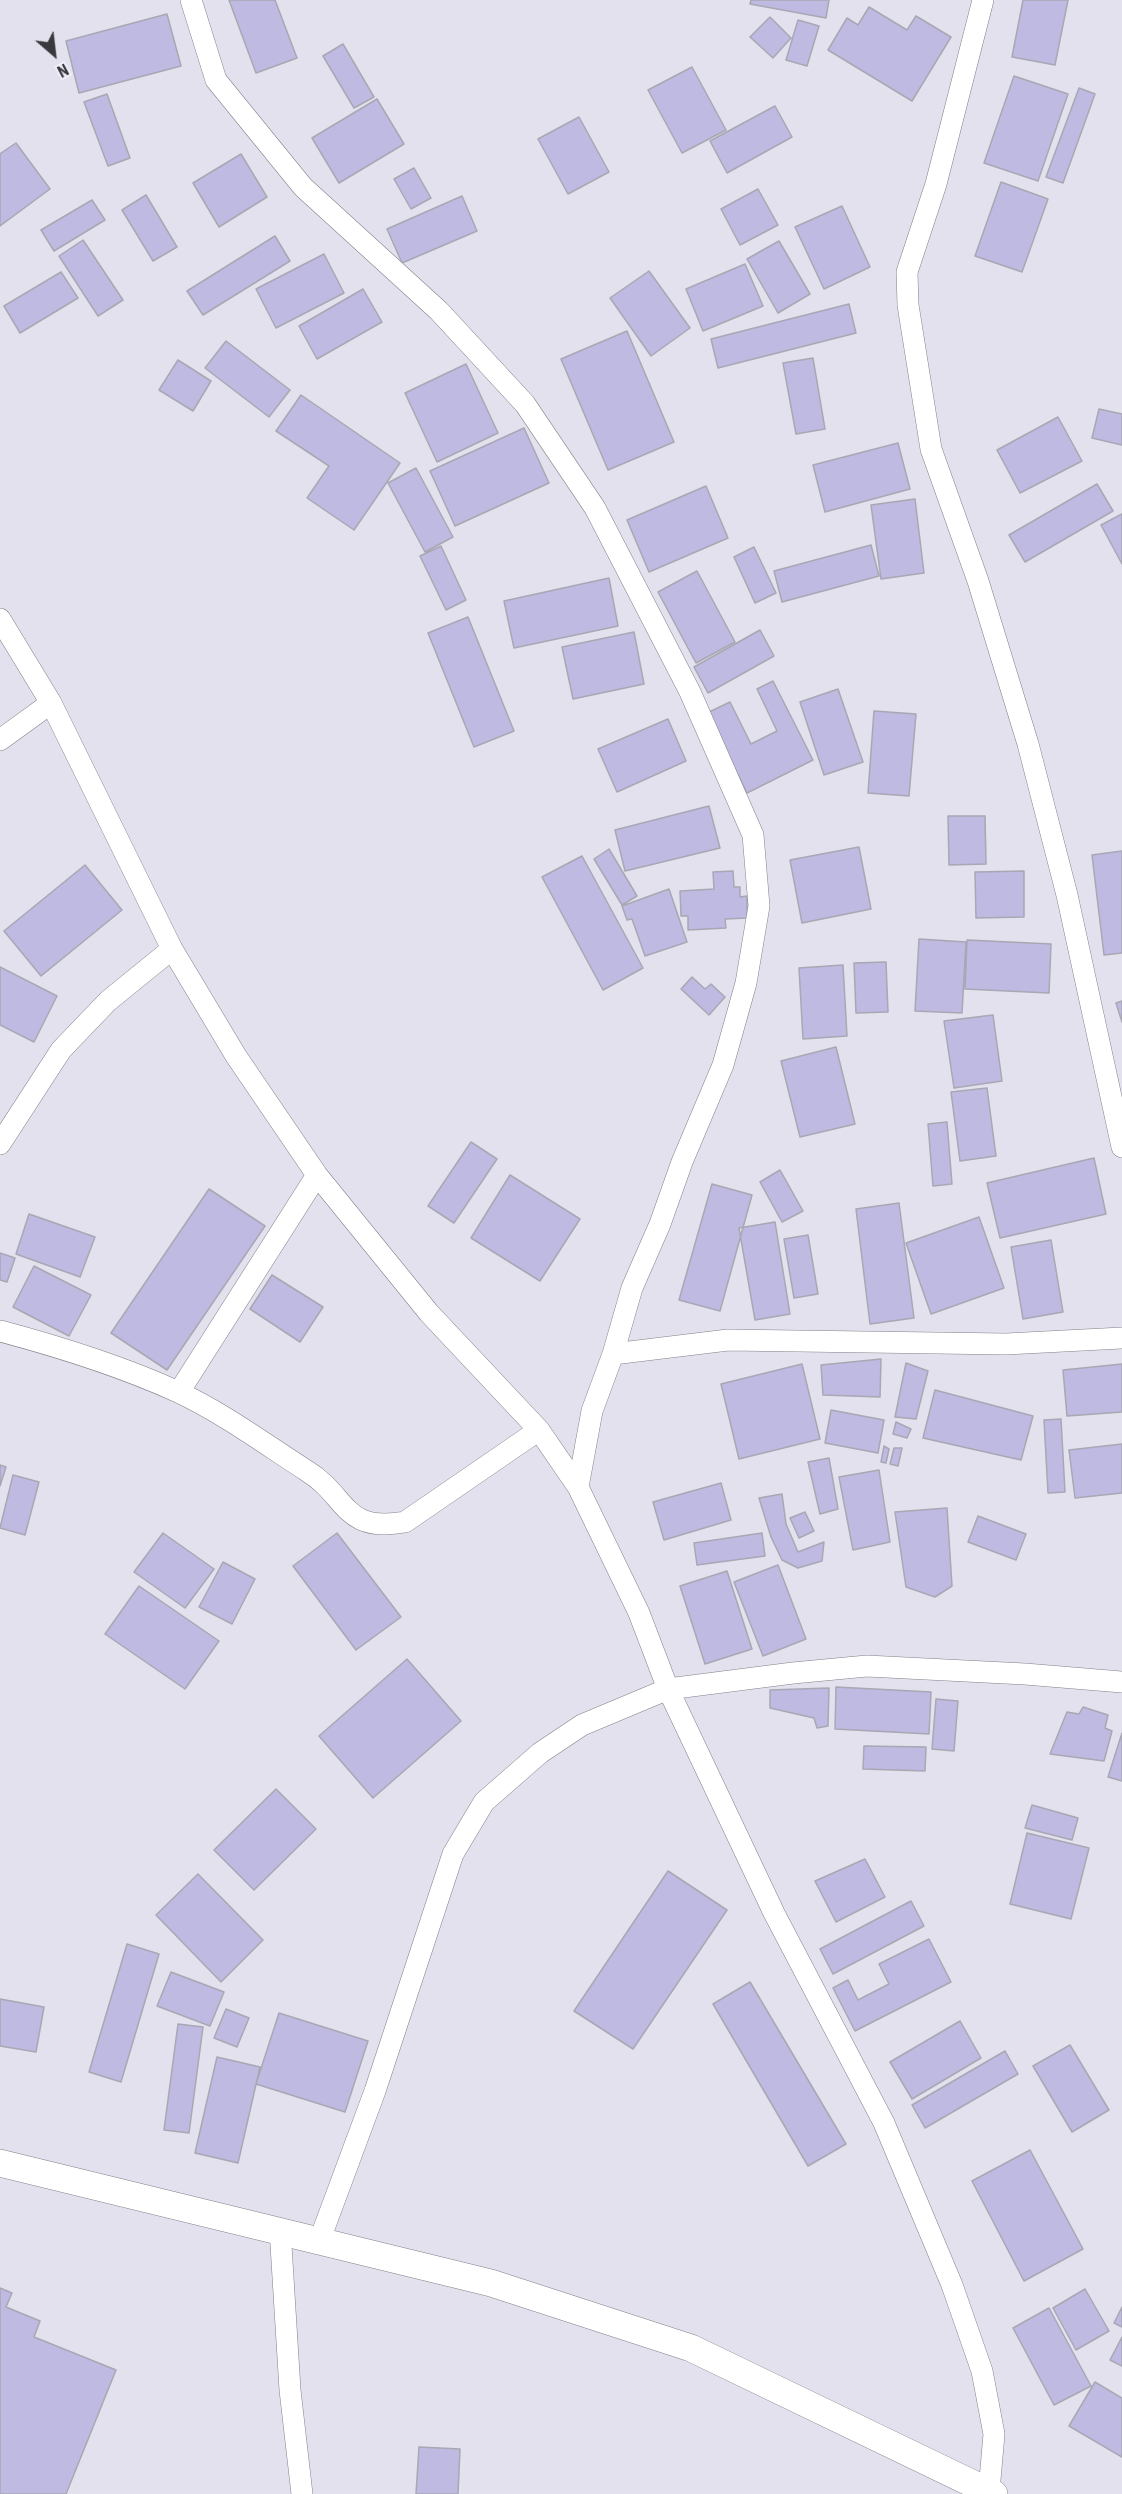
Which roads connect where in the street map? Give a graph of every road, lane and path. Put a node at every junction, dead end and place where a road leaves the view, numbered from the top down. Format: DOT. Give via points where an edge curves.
graph roads {
  1 [pos="191,0"];
  2 [pos="983,0"];
  3 [pos="0,619"];
  4 [pos="51,703"];
  5 [pos="0,740"];
  6 [pos="171,949"];
  7 [pos="0,1144"];
  8 [pos="1122,1147"];
  9 [pos="317,1175"];
  10 [pos="0,1331"];
  11 [pos="1122,1338"];
  12 [pos="613,1354"];
  13 [pos="178,1392"];
  14 [pos="539,1430"];
  15 [pos="578,1487"];
  16 [pos="1122,1682"];
  17 [pos="668,1689"];
  18 [pos="0,2163"];
  19 [pos="280,2229"];
  20 [pos="320,2239"];
  21 [pos="992,2492"];
  22 [pos="302,2494"];
  1 -- 12 [label="street" via="216,80 303,186 439,311 525,404 595,508 690,692 753,835 759,906 746,983 723,1065 632,1288"];
  2 -- 8 [label="street" via="936,184 907,272 908,305 931,449 978,581 1028,744"];
  3 -- 4 [label="street"];
  4 -- 5 [label="street"];
  4 -- 6 [label="street"];
  6 -- 7 [label="street" via="108,1001 62,1050"];
  6 -- 9 [label="street" via="236,1056"];
  9 -- 13 [label="street"];
  9 -- 14 [label="street" via="429,1313"];
  10 -- 13 [label="street" via="62,1347"];
  11 -- 12 [label="street" via="1006,1344 728,1340"];
  12 -- 15 [label="street" via="592,1411"];
  13 -- 14 [label="street" via="313,1475 347,1512 380,1526 405,1522"];
  14 -- 15 [label="street"];
  15 -- 17 [label="street" via="639,1614"];
  16 -- 17 [label="street" via="867,1666"];
  17 -- 20 [label="street" via="582,1725 540,1753 484,1802 453,1854 375,2091"];
  17 -- 21 [label="street" via="774,1913 884,2123 952,2285 982,2371 994,2434"];
  18 -- 19 [label="street"];
  19 -- 20 [label="street"];
  19 -- 22 [label="street" via="290,2390"];
  20 -- 21 [label="street" via="491,2283 691,2348"];
}
